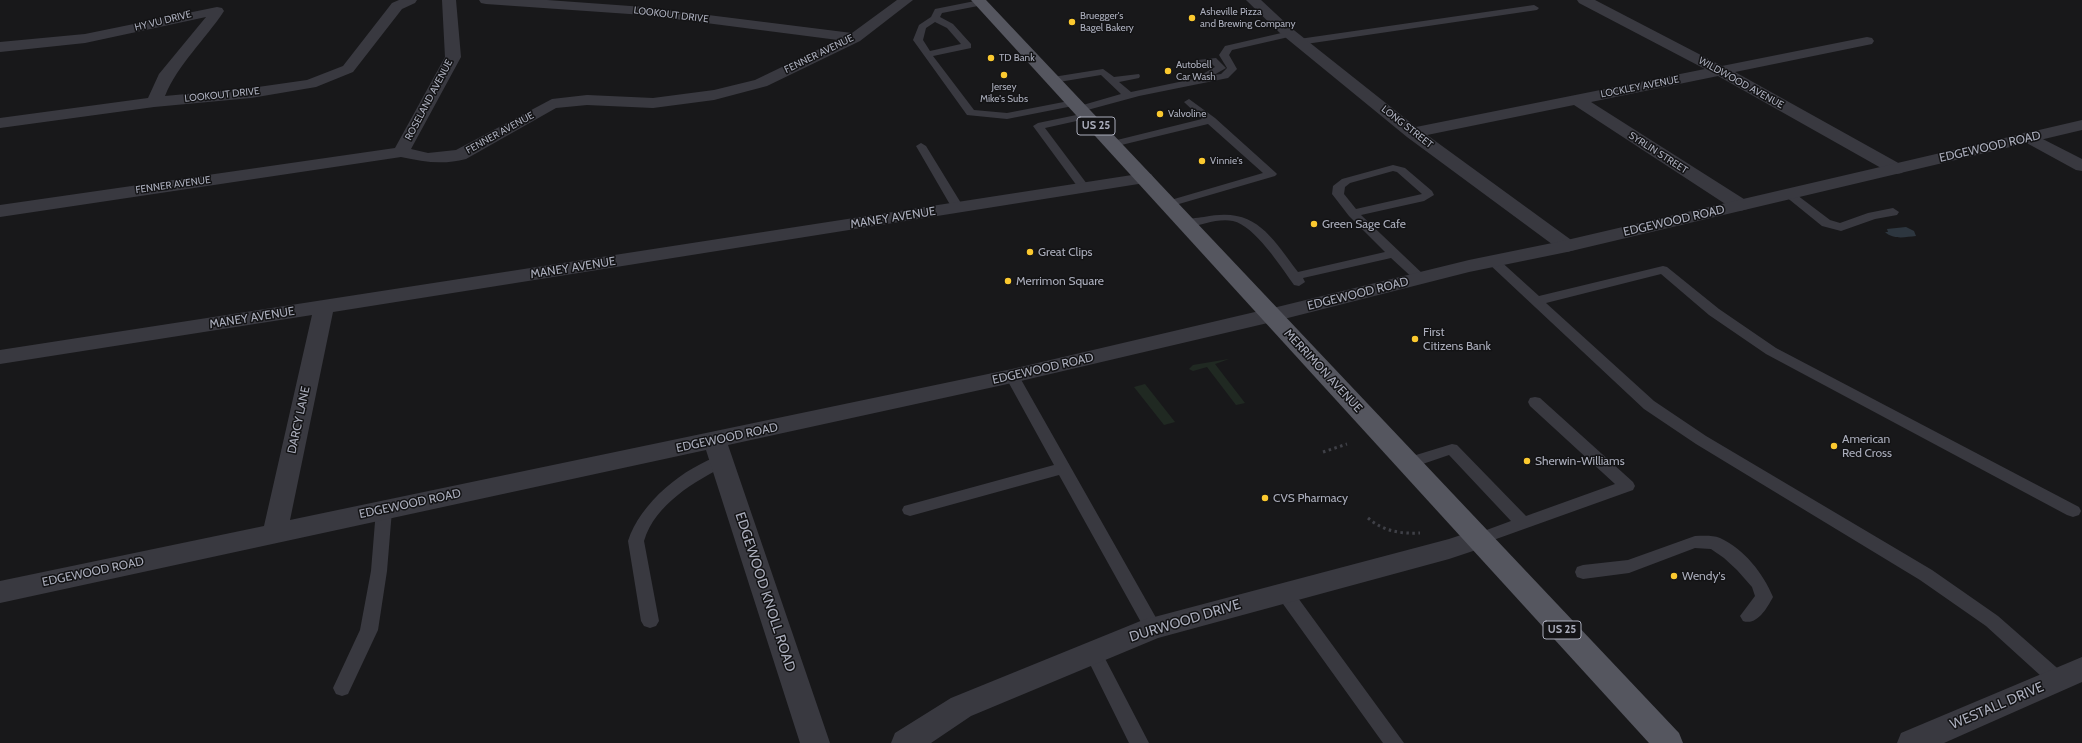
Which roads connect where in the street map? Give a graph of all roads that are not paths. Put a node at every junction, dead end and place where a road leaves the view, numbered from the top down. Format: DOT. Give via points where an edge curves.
graph roads {
  1 [pos="410,0"];
  2 [pos="450,0"];
  3 [pos="486,0"];
  4 [pos="659,0"];
  5 [pos="906,0"];
  6 [pos="1253,0"];
  7 [pos="1584,0"];
  8 [pos="979,1"];
  9 [pos="1534,8"];
  10 [pos="644,11"];
  11 [pos="934,18"];
  12 [pos="855,38"];
  13 [pos="1294,38"];
  14 [pos="1867,41"];
  15 [pos="0,48"];
  16 [pos="927,54"];
  17 [pos="1198,63"];
  18 [pos="1721,71"];
  19 [pos="1135,76"];
  20 [pos="1053,80"];
  21 [pos="1112,80"];
  22 [pos="1138,93"];
  23 [pos="1128,96"];
  24 [pos="1576,99"];
  25 [pos="154,102"];
  26 [pos="1190,102"];
  27 [pos="1080,109"];
  28 [pos="1211,120"];
  29 [pos="0,123"];
  30 [pos="2082,125"];
  31 [pos="1413,132"];
  32 [pos="2030,137"];
  33 [pos="1113,144"];
  34 [pos="921,146"];
  35 [pos="401,152"];
  36 [pos="2082,166"];
  37 [pos="1896,169"];
  38 [pos="1145,178"];
  39 [pos="1084,188"];
  40 [pos="1789,194"];
  41 [pos="1168,204"];
  42 [pos="1740,205"];
  43 [pos="958,208"];
  44 [pos="0,211"];
  45 [pos="1893,212"];
  46 [pos="1353,213"];
  47 [pos="1187,224"];
  48 [pos="1566,246"];
  49 [pos="1394,254"];
  50 [pos="1493,261"];
  51 [pos="1420,278"];
  52 [pos="1536,300"];
  53 [pos="324,307"];
  54 [pos="1272,315"];
  55 [pos="0,357"];
  56 [pos="1012,376"];
  57 [pos="1535,402"];
  58 [pos="719,451"];
  59 [pos="1408,463"];
  60 [pos="1063,468"];
  61 [pos="384,510"];
  62 [pos="910,510"];
  63 [pos="2073,511"];
  64 [pos="1523,523"];
  65 [pos="275,533"];
  66 [pos="1479,538"];
  67 [pos="1583,572"];
  68 [pos="0,592"];
  69 [pos="1284,592"];
  70 [pos="1748,616"];
  71 [pos="650,621"];
  72 [pos="1153,628"];
  73 [pos="1093,652"];
  74 [pos="2070,675"];
  75 [pos="342,688"];
  76 [pos="815,743"];
  77 [pos="906,743"];
  78 [pos="1140,743"];
  79 [pos="1394,743"];
  80 [pos="1668,743"];
  81 [pos="1912,743"];
  1 -- 25 [label="street, LOOKOUT DRIVE" via="397,6 348,69 317,82 251,93"];
  2 -- 35 [label="street, ROSELAND AVENUE" via="453,57"];
  3 -- 10 [label="street, LOOKOUT DRIVE"];
  4 -- 10 [label="street"];
  5 -- 12 [label="street, FENNER AVENUE"];
  6 -- 13 [label="street, LONG STREET"];
  7 -- 18 [label="street, WILDWOOD AVENUE"];
  8 -- 11 [label="lane" via="938,11"];
  8 -- 20 [label="main road, MERRIMON AVENUE / US 25"];
  9 -- 13 [label="lane"];
  10 -- 12 [label="street, LOOKOUT DRIVE"];
  11 -- 16 [label="lane" via="922,28 918,40"];
  11 -- 16 [label="lane" via="950,26 968,46"];
  12 -- 35 [label="street, FENNER AVENUE" via="761,83 714,95 653,103 587,100 552,104 460,155 428,158"];
  13 -- 22 [label="lane" via="1228,48 1224,55 1232,69 1224,76"];
  13 -- 31 [label="street, LONG STREET"];
  14 -- 18 [label="street, LOCKLEY AVENUE"];
  15 -- 25 [label="street, HY VU DRIVE" via="97,36 189,14 217,11 165,77"];
  16 -- 27 [label="lane" via="971,114 1007,116"];
  17 -- 22 [label="lane" via="1214,60 1221,68 1210,74 1140,88"];
  18 -- 24 [label="street, LOCKLEY AVENUE"];
  18 -- 37 [label="street, WILDWOOD AVENUE"];
  19 -- 21 [label="lane"];
  20 -- 21 [label="lane" via="1103,72"];
  20 -- 27 [label="main road, MERRIMON AVENUE / US 25"];
  21 -- 23 [label="lane"];
  22 -- 23 [label="lane"];
  23 -- 27 [label="lane"];
  24 -- 31 [label="street, LOCKLEY AVENUE"];
  24 -- 42 [label="street, SYRLIN STREET"];
  25 -- 29 [label="street, LOOKOUT DRIVE"];
  26 -- 28 [label="lane"];
  27 -- 33 [label="main road, MERRIMON AVENUE / US 25"];
  27 -- 39 [label="lane" via="1038,126"];
  28 -- 33 [label="lane"];
  28 -- 41 [label="lane" via="1271,174"];
  30 -- 32 [label="street, EDGEWOOD ROAD"];
  31 -- 48 [label="street, LONG STREET"];
  32 -- 36 [label="street"];
  32 -- 37 [label="street, EDGEWOOD ROAD"];
  33 -- 38 [label="main road, MERRIMON AVENUE / US 25"];
  34 -- 43 [label="lane"];
  35 -- 44 [label="street, FENNER AVENUE"];
  37 -- 40 [label="street, EDGEWOOD ROAD"];
  38 -- 39 [label="street, MANEY AVENUE"];
  38 -- 41 [label="main road, MERRIMON AVENUE / US 25"];
  39 -- 43 [label="street, MANEY AVENUE"];
  40 -- 42 [label="street, EDGEWOOD ROAD"];
  40 -- 45 [label="lane" via="1826,223 1840,227"];
  41 -- 47 [label="main road, MERRIMON AVENUE / US 25"];
  42 -- 48 [label="street, EDGEWOOD ROAD"];
  43 -- 53 [label="street, MANEY AVENUE"];
  46 -- 46 [label="lane" via="1338,194 1339,186 1346,181 1381,171 1393,168 1401,170 1428,193 1420,199"];
  46 -- 49 [label="lane"];
  47 -- 49 [label="lane" via="1238,218 1253,226 1297,279"];
  47 -- 54 [label="main road, MERRIMON AVENUE / US 25"];
  48 -- 50 [label="street, EDGEWOOD ROAD"];
  49 -- 51 [label="lane"];
  50 -- 51 [label="street, EDGEWOOD ROAD"];
  50 -- 52 [label="lane"];
  51 -- 54 [label="street, EDGEWOOD ROAD"];
  52 -- 63 [label="lane" via="1663,270 1714,312 1770,352"];
  52 -- 74 [label="lane" via="1649,405 1702,440 1926,575"];
  53 -- 55 [label="street, MANEY AVENUE"];
  53 -- 65 [label="street, DARCY LANE"];
  54 -- 56 [label="street, EDGEWOOD ROAD"];
  54 -- 59 [label="main road, MERRIMON AVENUE / US 25"];
  56 -- 58 [label="street, EDGEWOOD ROAD"];
  56 -- 60 [label="lane"];
  57 -- 64 [label="lane" via="1627,486"];
  58 -- 61 [label="street, EDGEWOOD ROAD"];
  58 -- 71 [label="lane" via="704,469 681,484 648,516 637,532 636,541"];
  58 -- 76 [label="street, EDGEWOOD KNOLL ROAD"];
  59 -- 64 [label="lane" via="1452,449"];
  59 -- 66 [label="main road, MERRIMON AVENUE / US 25"];
  60 -- 62 [label="lane"];
  60 -- 72 [label="lane"];
  61 -- 65 [label="street, EDGEWOOD ROAD"];
  61 -- 75 [label="lane" via="379,571 369,630"];
  64 -- 66 [label="lane"];
  65 -- 68 [label="street, EDGEWOOD ROAD"];
  66 -- 69 [label="street, DURWOOD DRIVE" via="1449,549"];
  66 -- 80 [label="main road, MERRIMON AVENUE / US 25"];
  67 -- 70 [label="lane" via="1629,566 1695,542 1714,543 1730,553 1759,584 1764,597"];
  69 -- 72 [label="street, DURWOOD DRIVE"];
  69 -- 79 [label="lane"];
  72 -- 73 [label="street, DURWOOD DRIVE"];
  73 -- 77 [label="street, DURWOOD DRIVE" via="960,708"];
  73 -- 78 [label="lane"];
  74 -- 81 [label="street, WESTALL DRIVE"];
}
